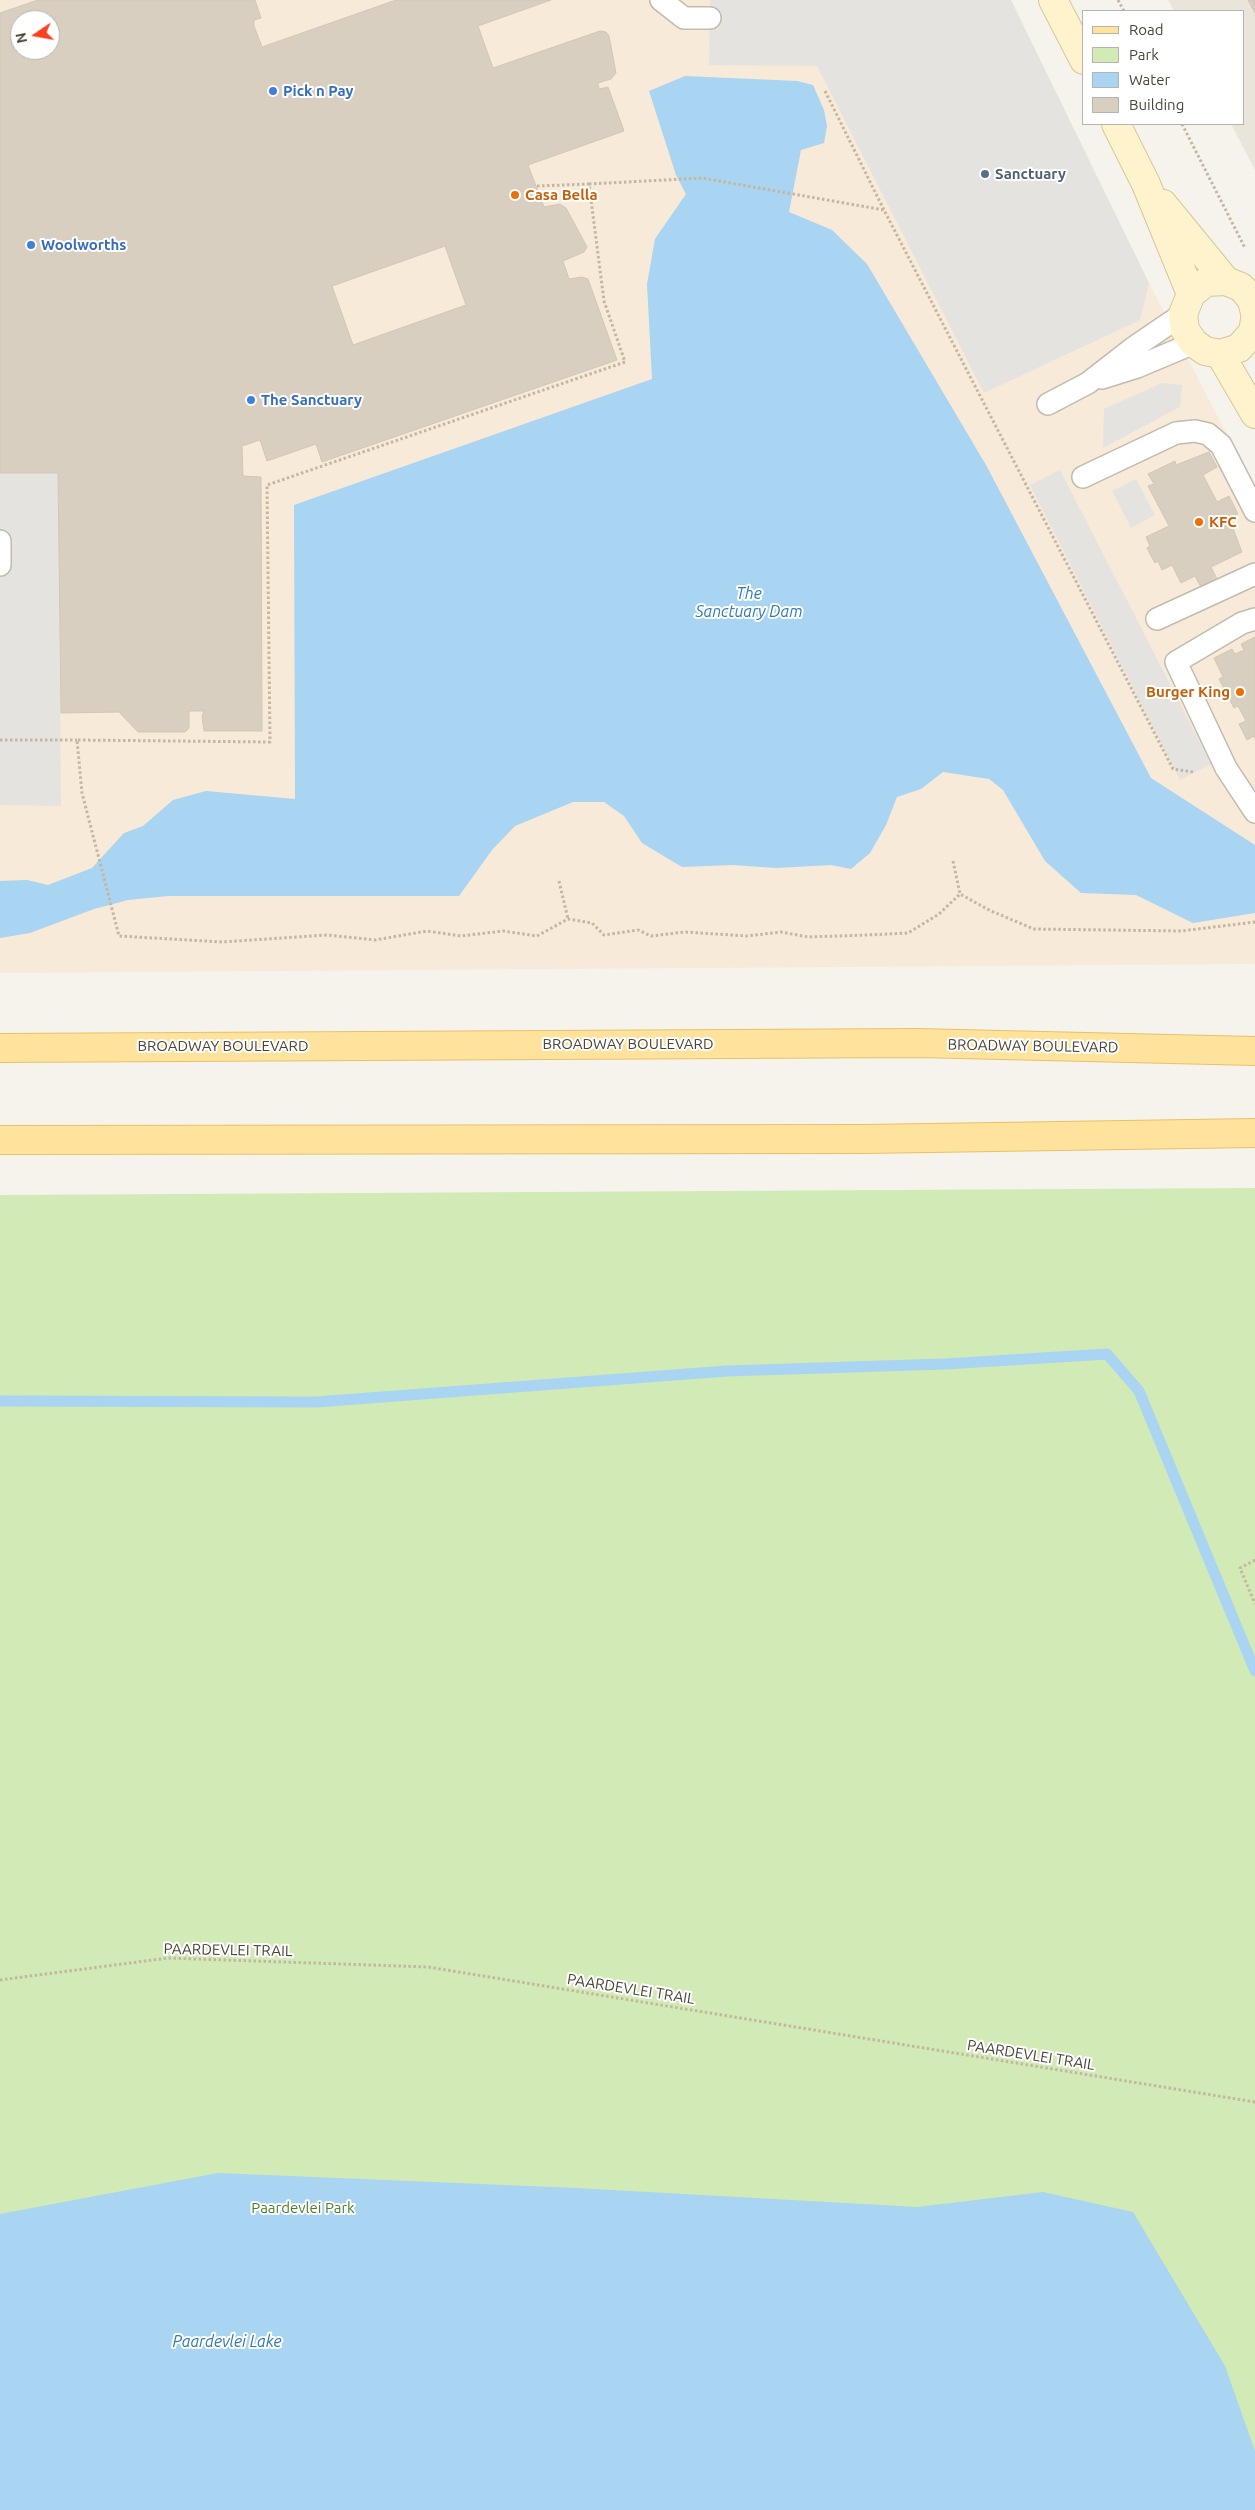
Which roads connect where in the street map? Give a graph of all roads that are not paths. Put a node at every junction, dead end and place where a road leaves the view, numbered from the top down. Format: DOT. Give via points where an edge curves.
graph roads {
  1 [pos="661,0"];
  2 [pos="1053,0"];
  3 [pos="710,18"];
  4 [pos="1082,56"];
  5 [pos="1116,125"];
  6 [pos="1146,184"];
  7 [pos="1226,281"];
  8 [pos="1187,304"];
  9 [pos="1254,326"];
  10 [pos="1194,343"];
  11 [pos="1220,354"];
  12 [pos="1088,383"];
  13 [pos="1048,404"];
  14 [pos="1255,414"];
  15 [pos="1083,478"];
  16 [pos="1255,511"];
  17 [pos="0,541"];
  18 [pos="0,565"];
  19 [pos="1255,574"];
  20 [pos="1156,619"];
  21 [pos="1255,620"];
  22 [pos="1255,812"];
  23 [pos="0,1048"];
  24 [pos="1255,1051"];
  25 [pos="1255,1133"];
  26 [pos="0,1140"];
  1 -- 3 [label="lane" via="684,18"];
  2 -- 4 [label="street"];
  5 -- 6 [label="street"];
  6 -- 7 [label="street"];
  6 -- 8 [label="street"];
  7 -- 8 [label="street" via="1206,282"];
  7 -- 9 [label="street" via="1241,287 1252,300"];
  8 -- 10 [label="street" via="1185,330"];
  8 -- 12 [label="lane"];
  9 -- 11 [label="street" via="1239,348"];
  10 -- 11 [label="street" via="1205,351"];
  10 -- 12 [label="lane"];
  11 -- 14 [label="street"];
  12 -- 13 [label="lane"];
  15 -- 16 [label="lane" via="1176,433 1194,431 1208,434 1221,446"];
  17 -- 18 [label="lane"];
  19 -- 20 [label="lane"];
  21 -- 22 [label="lane" via="1242,623 1176,662 1226,768"];
  23 -- 24 [label="main road, BROADWAY BOULEVARD" via="917,1043"];
  25 -- 26 [label="main road" via="864,1139"];
}
